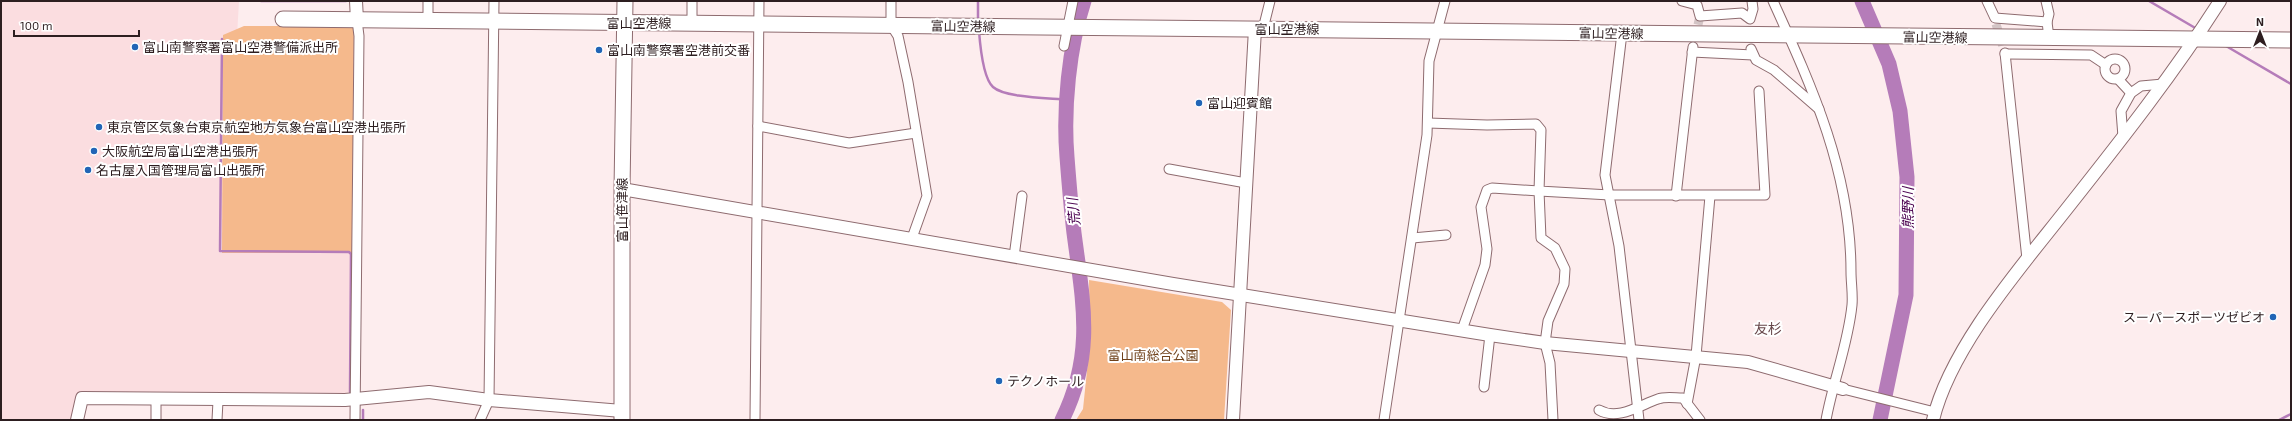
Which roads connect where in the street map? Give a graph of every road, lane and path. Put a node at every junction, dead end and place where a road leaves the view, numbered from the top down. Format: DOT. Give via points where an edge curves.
graph roads {
  1 [pos="356,1"];
  2 [pos="428,1"];
  3 [pos="494,1"];
  4 [pos="625,1"];
  5 [pos="692,1"];
  6 [pos="759,1"];
  7 [pos="891,1"];
  8 [pos="1073,1"];
  9 [pos="1270,1"];
  10 [pos="1445,1"];
  11 [pos="1682,1"];
  12 [pos="1752,1"];
  13 [pos="1773,1"];
  14 [pos="1987,1"];
  15 [pos="2046,1"];
  16 [pos="2220,1"];
  17 [pos="283,19"];
  18 [pos="357,20"];
  19 [pos="428,20"];
  20 [pos="494,20"];
  21 [pos="2047,22"];
  22 [pos="624,23"];
  23 [pos="692,23"];
  24 [pos="759,24"];
  25 [pos="891,25"];
  26 [pos="1067,27"];
  27 [pos="1259,29"];
  28 [pos="1437,31"];
  29 [pos="1622,33"];
  30 [pos="1792,35"];
  31 [pos="2049,38"];
  32 [pos="2067,38"];
  33 [pos="2196,39"];
  34 [pos="2291,40"];
  35 [pos="1064,46"];
  36 [pos="2069,55"];
  37 [pos="2106,65"];
  38 [pos="2118,79"];
  39 [pos="2163,84"];
  40 [pos="1759,91"];
  41 [pos="2131,93"];
  42 [pos="1820,110"];
  43 [pos="1428,123"];
  44 [pos="758,126"];
  45 [pos="916,134"];
  46 [pos="2123,137"];
  47 [pos="1169,170"];
  48 [pos="1246,183"];
  49 [pos="622,189"];
  50 [pos="1539,191"];
  51 [pos="1610,195"];
  52 [pos="1022,196"];
  53 [pos="1676,196"];
  54 [pos="1710,196"];
  55 [pos="758,212"];
  56 [pos="1446,235"];
  57 [pos="912,238"];
  58 [pos="1412,238"];
  59 [pos="1014,257"];
  60 [pos="2027,259"];
  61 [pos="1240,294"];
  62 [pos="1399,320"];
  63 [pos="1462,330"];
  64 [pos="1490,334"];
  65 [pos="1545,343"];
  66 [pos="1630,351"];
  67 [pos="1696,356"];
  68 [pos="1484,387"];
  69 [pos="1838,388"];
  70 [pos="156,400"];
  71 [pos="355,400"];
  72 [pos="489,400"];
  73 [pos="218,401"];
  74 [pos="1687,404"];
  75 [pos="1637,409"];
  76 [pos="1599,410"];
  77 [pos="1931,414"];
  78 [pos="622,415"];
  79 [pos="77,420"];
  80 [pos="156,420"];
  81 [pos="217,420"];
  82 [pos="355,420"];
  83 [pos="480,420"];
  84 [pos="755,420"];
  85 [pos="1233,420"];
  86 [pos="1384,420"];
  87 [pos="1553,420"];
  88 [pos="1639,420"];
  89 [pos="1700,420"];
  90 [pos="1826,420"];
  1 -- 18 [label="street"];
  2 -- 19 [label="street"];
  3 -- 20 [label="street"];
  4 -- 22 [label="main road, 富山笹津線"];
  5 -- 23 [label="street"];
  6 -- 24 [label="street"];
  7 -- 25 [label="street"];
  8 -- 26 [label="street"];
  9 -- 27 [label="street"];
  10 -- 28 [label="street"];
  11 -- 12 [label="street" via="1697,5 1700,16 1742,13 1750,19"];
  13 -- 30 [label="street"];
  14 -- 21 [label="street" via="1996,21"];
  15 -- 21 [label="street" via="2049,14"];
  16 -- 33 [label="street"];
  17 -- 18 [label="main road, 富山空港線"];
  18 -- 19 [label="main road, 富山空港線"];
  18 -- 71 [label="street" via="359,36"];
  19 -- 20 [label="main road, 富山空港線"];
  20 -- 22 [label="main road, 富山空港線"];
  20 -- 72 [label="street"];
  21 -- 31 [label="street"];
  22 -- 23 [label="main road, 富山空港線"];
  22 -- 49 [label="main road, 富山笹津線"];
  23 -- 24 [label="main road, 富山空港線"];
  24 -- 25 [label="main road, 富山空港線"];
  24 -- 44 [label="street"];
  25 -- 26 [label="main road, 富山空港線"];
  25 -- 45 [label="street" via="898,36"];
  26 -- 27 [label="main road, 富山空港線"];
  26 -- 35 [label="street"];
  27 -- 28 [label="main road, 富山空港線"];
  27 -- 48 [label="street"];
  28 -- 29 [label="main road, 富山空港線"];
  28 -- 43 [label="street" via="1430,61"];
  29 -- 30 [label="main road, 富山空港線"];
  29 -- 51 [label="street" via="1605,175"];
  30 -- 31 [label="main road, 富山空港線"];
  30 -- 42 [label="street"];
  31 -- 32 [label="main road, 富山空港線"];
  32 -- 33 [label="main road, 富山空港線"];
  32 -- 36 [label="street"];
  33 -- 34 [label="main road, 富山空港線"];
  33 -- 39 [label="street"];
  36 -- 37 [label="street" via="2091,55"];
  36 -- 60 [label="street" via="2005,53"];
  37 -- 38 [label="street" via="2105,72 2108,77"];
  37 -- 38 [label="street" via="2113,59 2122,62 2125,72"];
  38 -- 41 [label="street"];
  39 -- 41 [label="street" via="2141,86"];
  39 -- 46 [label="street"];
  40 -- 54 [label="street" via="1765,195"];
  41 -- 46 [label="street" via="2121,110"];
  42 -- 53 [label="street" via="1774,70 1756,60 1752,52 1692,49"];
  42 -- 69 [label="street" via="1840,172 1851,238 1852,305 1839,370"];
  43 -- 50 [label="street" via="1536,124 1541,130"];
  43 -- 58 [label="street"];
  44 -- 45 [label="street" via="849,143"];
  44 -- 55 [label="street"];
  45 -- 57 [label="street" via="926,196"];
  46 -- 60 [label="street"];
  47 -- 48 [label="street"];
  48 -- 61 [label="street"];
  49 -- 55 [label="street"];
  49 -- 78 [label="main road, 富山笹津線"];
  50 -- 51 [label="street"];
  50 -- 63 [label="street" via="1492,188 1487,190 1481,207 1487,249 1486,265"];
  50 -- 65 [label="street" via="1541,238 1555,248 1565,269 1564,284 1548,321"];
  51 -- 53 [label="street"];
  51 -- 66 [label="street" via="1619,246"];
  52 -- 59 [label="street"];
  53 -- 54 [label="street"];
  54 -- 67 [label="street"];
  55 -- 57 [label="street"];
  55 -- 84 [label="street"];
  56 -- 58 [label="street"];
  57 -- 59 [label="street"];
  58 -- 62 [label="street"];
  59 -- 61 [label="street"];
  60 -- 77 [label="street" via="1962,352"];
  61 -- 62 [label="street"];
  61 -- 85 [label="street"];
  62 -- 63 [label="street"];
  62 -- 86 [label="street"];
  63 -- 64 [label="street"];
  64 -- 65 [label="street"];
  64 -- 68 [label="street"];
  65 -- 66 [label="street"];
  65 -- 87 [label="street" via="1550,363"];
  66 -- 67 [label="street"];
  66 -- 75 [label="street"];
  67 -- 69 [label="street" via="1748,362"];
  67 -- 74 [label="street"];
  69 -- 77 [label="street"];
  69 -- 90 [label="street"];
  70 -- 73 [label="street"];
  70 -- 79 [label="street" via="82,398"];
  70 -- 80 [label="street"];
  71 -- 72 [label="street" via="422,392"];
  71 -- 73 [label="street"];
  71 -- 82 [label="street"];
  72 -- 78 [label="street"];
  72 -- 83 [label="street"];
  73 -- 81 [label="street"];
  74 -- 75 [label="street" via="1683,398 1659,398"];
  74 -- 89 [label="street"];
  75 -- 76 [label="street" via="1614,414"];
  75 -- 88 [label="street"];
}
